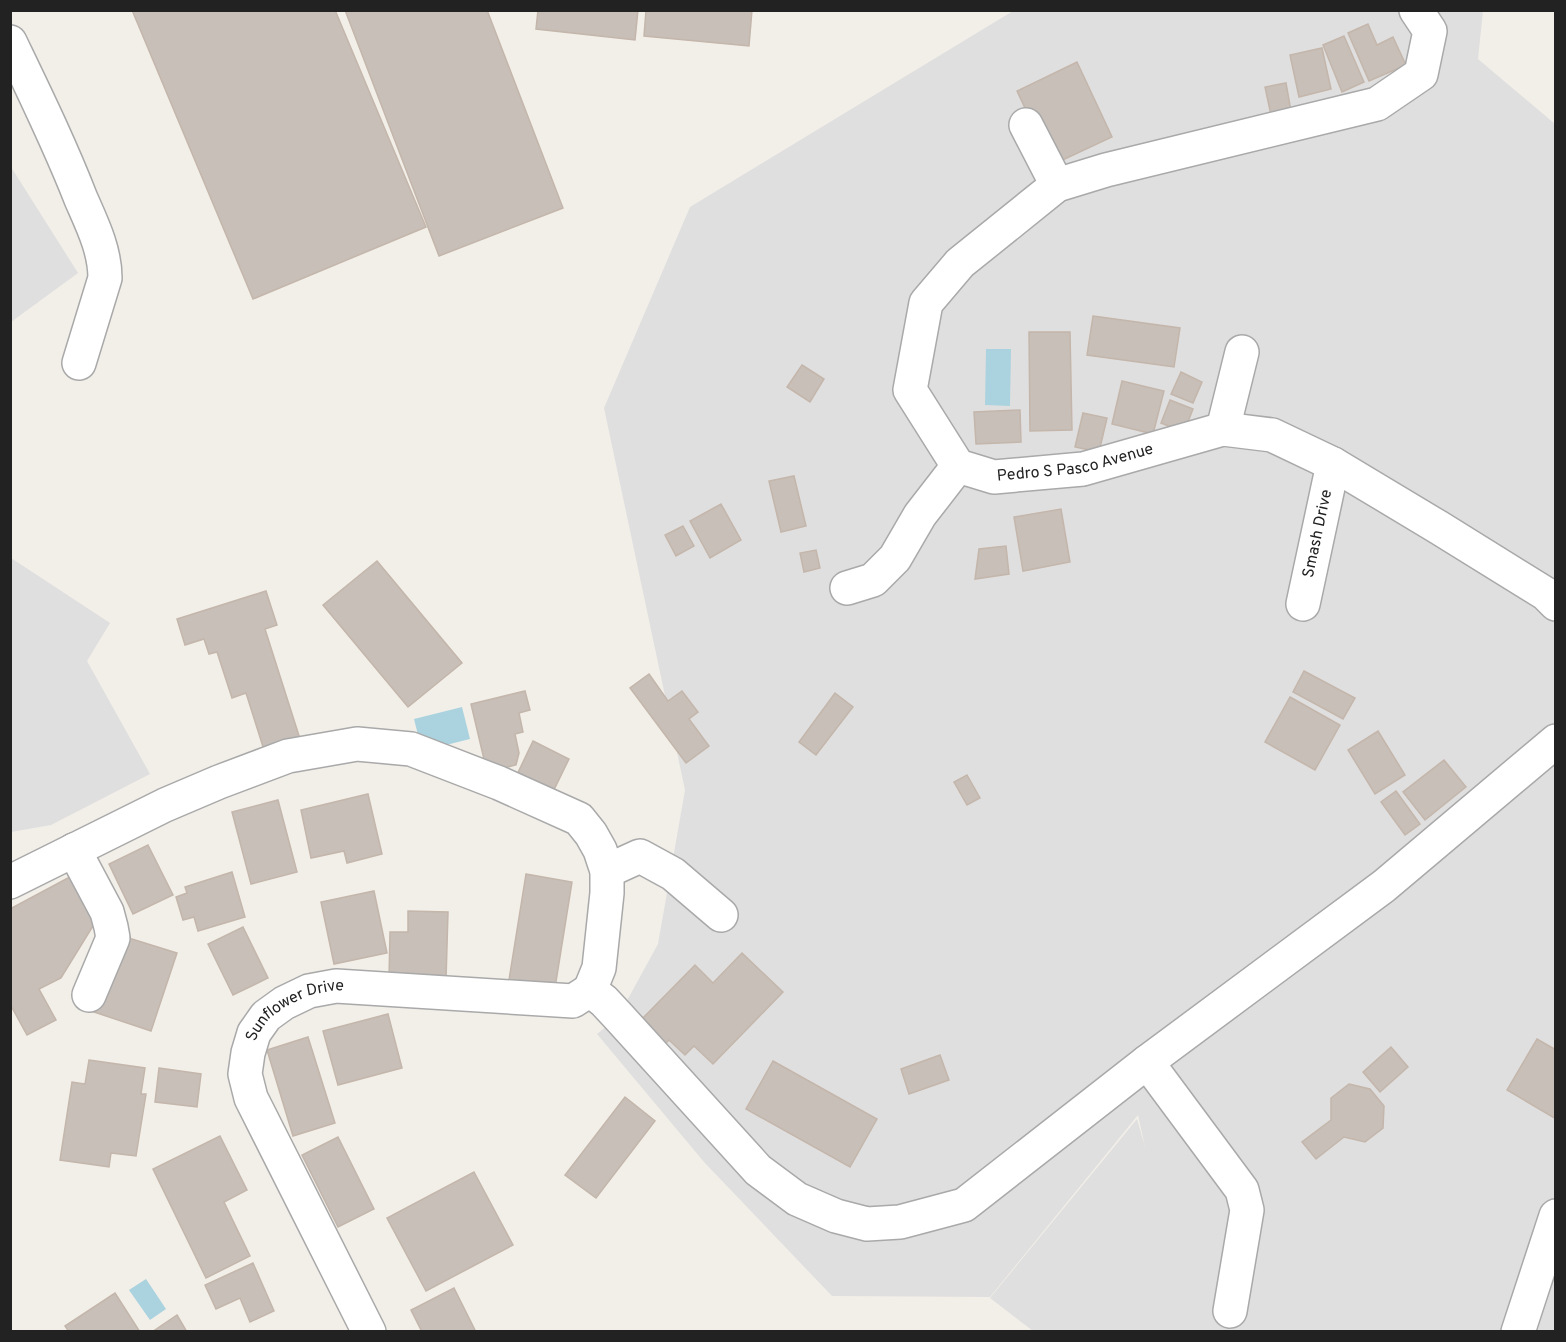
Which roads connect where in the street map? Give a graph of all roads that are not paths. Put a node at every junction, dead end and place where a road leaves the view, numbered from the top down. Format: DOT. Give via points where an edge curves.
graph roads {
  1 [pos="1416,10"];
  2 [pos="10,42"];
  3 [pos="1026,125"];
  4 [pos="1057,185"];
  5 [pos="1242,352"];
  6 [pos="79,363"];
  7 [pos="1223,429"];
  8 [pos="1334,464"];
  9 [pos="958,466"];
  10 [pos="847,588"];
  11 [pos="1303,604"];
  12 [pos="1556,604"];
  13 [pos="1556,741"];
  14 [pos="74,850"];
  15 [pos="607,871"];
  16 [pos="10,882"];
  17 [pos="721,915"];
  18 [pos="590,990"];
  19 [pos="89,995"];
  20 [pos="1147,1062"];
  21 [pos="1556,1216"];
  22 [pos="1230,1311"];
  23 [pos="369,1332"];
  24 [pos="1518,1332"];
  1 -- 4 [label="street" via="1430,31 1421,74 1377,104"];
  2 -- 6 [label="street" via="60,145 105,265 105,278"];
  3 -- 4 [label="street"];
  4 -- 9 [label="street" via="960,263 926,303 910,390"];
  5 -- 7 [label="street"];
  7 -- 8 [label="street, Pedro S Pasco Avenue" via="1272,435"];
  7 -- 9 [label="street, Pedro S Pasco Avenue" via="1083,469 994,477"];
  8 -- 11 [label="street, Smash Drive"];
  8 -- 12 [label="street, Pedro S Pasco Avenue" via="1546,594"];
  9 -- 10 [label="street" via="920,515 895,558 873,580"];
  13 -- 20 [label="street" via="1384,886"];
  14 -- 15 [label="street" via="229,778 288,756 357,744 411,749 579,819 600,850"];
  14 -- 16 [label="street"];
  14 -- 19 [label="street" via="107,912 113,938"];
  15 -- 17 [label="street" via="640,856 673,874"];
  15 -- 18 [label="street" via="599,968"];
  18 -- 20 [label="street" via="758,1170 797,1199 867,1224 900,1222 964,1205"];
  18 -- 23 [label="street, Sunflower Drive" via="573,1001 336,986 309,991 284,1003 266,1016 254,1033 245,1074 251,1098"];
  20 -- 22 [label="street" via="1242,1190 1247,1210"];
  21 -- 24 [label="street"];
}
